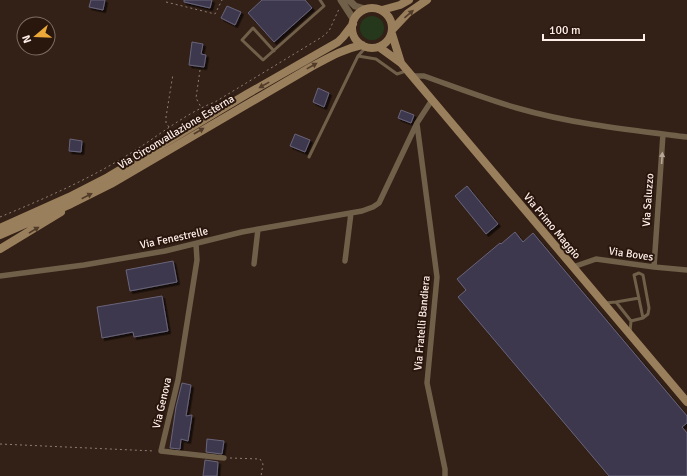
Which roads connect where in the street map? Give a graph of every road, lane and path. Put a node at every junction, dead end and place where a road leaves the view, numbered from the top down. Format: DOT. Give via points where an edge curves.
graph roads {
  1 [pos="222,0"];
  2 [pos="320,0"];
  3 [pos="344,0"];
  4 [pos="409,0"];
  5 [pos="427,0"];
  6 [pos="166,2"];
  7 [pos="365,9"];
  8 [pos="382,10"];
  9 [pos="353,22"];
  10 [pos="392,32"];
  11 [pos="364,46"];
  12 [pos="379,47"];
  13 [pos="274,51"];
  14 [pos="358,56"];
  15 [pos="401,63"];
  16 [pos="200,70"];
  17 [pos="409,73"];
  18 [pos="172,74"];
  19 [pos="432,100"];
  20 [pos="201,107"];
  21 [pos="417,123"];
  22 [pos="169,128"];
  23 [pos="663,134"];
  24 [pos="687,137"];
  25 [pos="309,157"];
  26 [pos="71,204"];
  27 [pos="351,213"];
  28 [pos="0,217"];
  29 [pos="0,228"];
  30 [pos="258,229"];
  31 [pos="0,235"];
  32 [pos="196,244"];
  33 [pos="0,249"];
  34 [pos="345,261"];
  35 [pos="254,264"];
  36 [pos="573,267"];
  37 [pos="654,267"];
  38 [pos="687,270"];
  39 [pos="0,276"];
  40 [pos="639,298"];
  41 [pos="616,302"];
  42 [pos="603,303"];
  43 [pos="643,318"];
  44 [pos="631,322"];
  45 [pos="629,334"];
  46 [pos="686,399"];
  47 [pos="0,444"];
  48 [pos="161,451"];
  49 [pos="224,458"];
  50 [pos="261,476"];
  51 [pos="445,476"];
  1 -- 6 [label="path" via="215,14"];
  2 -- 13 [label="lane" via="324,6"];
  3 -- 7 [label="street"];
  3 -- 9 [label="street"];
  3 -- 20 [label="path" via="329,31 322,37 215,102"];
  4 -- 8 [label="main road"];
  10 -- 5 [label="main road, one-way" via="408,13"];
  7 -- 8 [label="main road"];
  7 -- 9 [label="main road" via="359,12"];
  8 -- 10 [label="main road" via="390,19"];
  9 -- 11 [label="main road" via="354,37"];
  9 -- 29 [label="main road, Via Circonvallazione Esterna, one-way" via="338,42 108,177"];
  10 -- 12 [label="main road" via="386,43"];
  10 -- 15 [label="main road, Via Primo Maggio"];
  11 -- 12 [label="main road"];
  11 -- 14 [label="lane"];
  26 -- 11 [label="main road, Via Circonvallazione Esterna, one-way" via="111,184 311,67 350,47"];
  12 -- 15 [label="main road, Via Primo Maggio"];
  13 -- 13 [label="lane" via="253,28 242,40 263,60"];
  14 -- 17 [label="lane" via="376,59 397,74"];
  14 -- 25 [label="lane"];
  15 -- 17 [label="main road, Via Primo Maggio"];
  16 -- 20 [label="path" via="196,98"];
  17 -- 19 [label="main road, Via Primo Maggio"];
  17 -- 23 [label="street" via="517,108 588,124"];
  18 -- 22 [label="path" via="166,117"];
  19 -- 21 [label="street, Via Fenestrelle"];
  19 -- 36 [label="main road, Via Primo Maggio"];
  20 -- 22 [label="path"];
  21 -- 27 [label="street, Via Fenestrelle" via="379,203 373,208"];
  21 -- 51 [label="street, Via Fratelli Bandiera" via="437,277 427,383"];
  22 -- 28 [label="path" via="89,177"];
  23 -- 24 [label="street"];
  37 -- 23 [label="street, Via Saluzzo, one-way"];
  26 -- 31 [label="main road, Via Circonvallazione Esterna"];
  33 -- 26 [label="main road, one-way" via="54,218"];
  27 -- 30 [label="street, Via Fenestrelle"];
  27 -- 34 [label="street"];
  30 -- 32 [label="street, Via Fenestrelle"];
  30 -- 35 [label="street"];
  32 -- 39 [label="street, Via Fenestrelle" via="84,265"];
  32 -- 48 [label="street, Via Genova" via="197,260 178,380"];
  36 -- 37 [label="street, Via Boves" via="596,259"];
  36 -- 42 [label="main road, Via Primo Maggio"];
  37 -- 38 [label="street, Via Boves"];
  40 -- 41 [label="lane"];
  40 -- 43 [label="lane"];
  40 -- 43 [label="lane" via="634,274 639,273 644,275 648,308 648,314"];
  41 -- 42 [label="lane"];
  41 -- 44 [label="lane"];
  42 -- 45 [label="main road, Via Primo Maggio"];
  43 -- 44 [label="lane"];
  44 -- 45 [label="lane"];
  45 -- 46 [label="main road, Via Primo Maggio"];
  47 -- 48 [label="path"];
  48 -- 49 [label="street"];
  49 -- 50 [label="path" via="260,459 263,464"];
}
